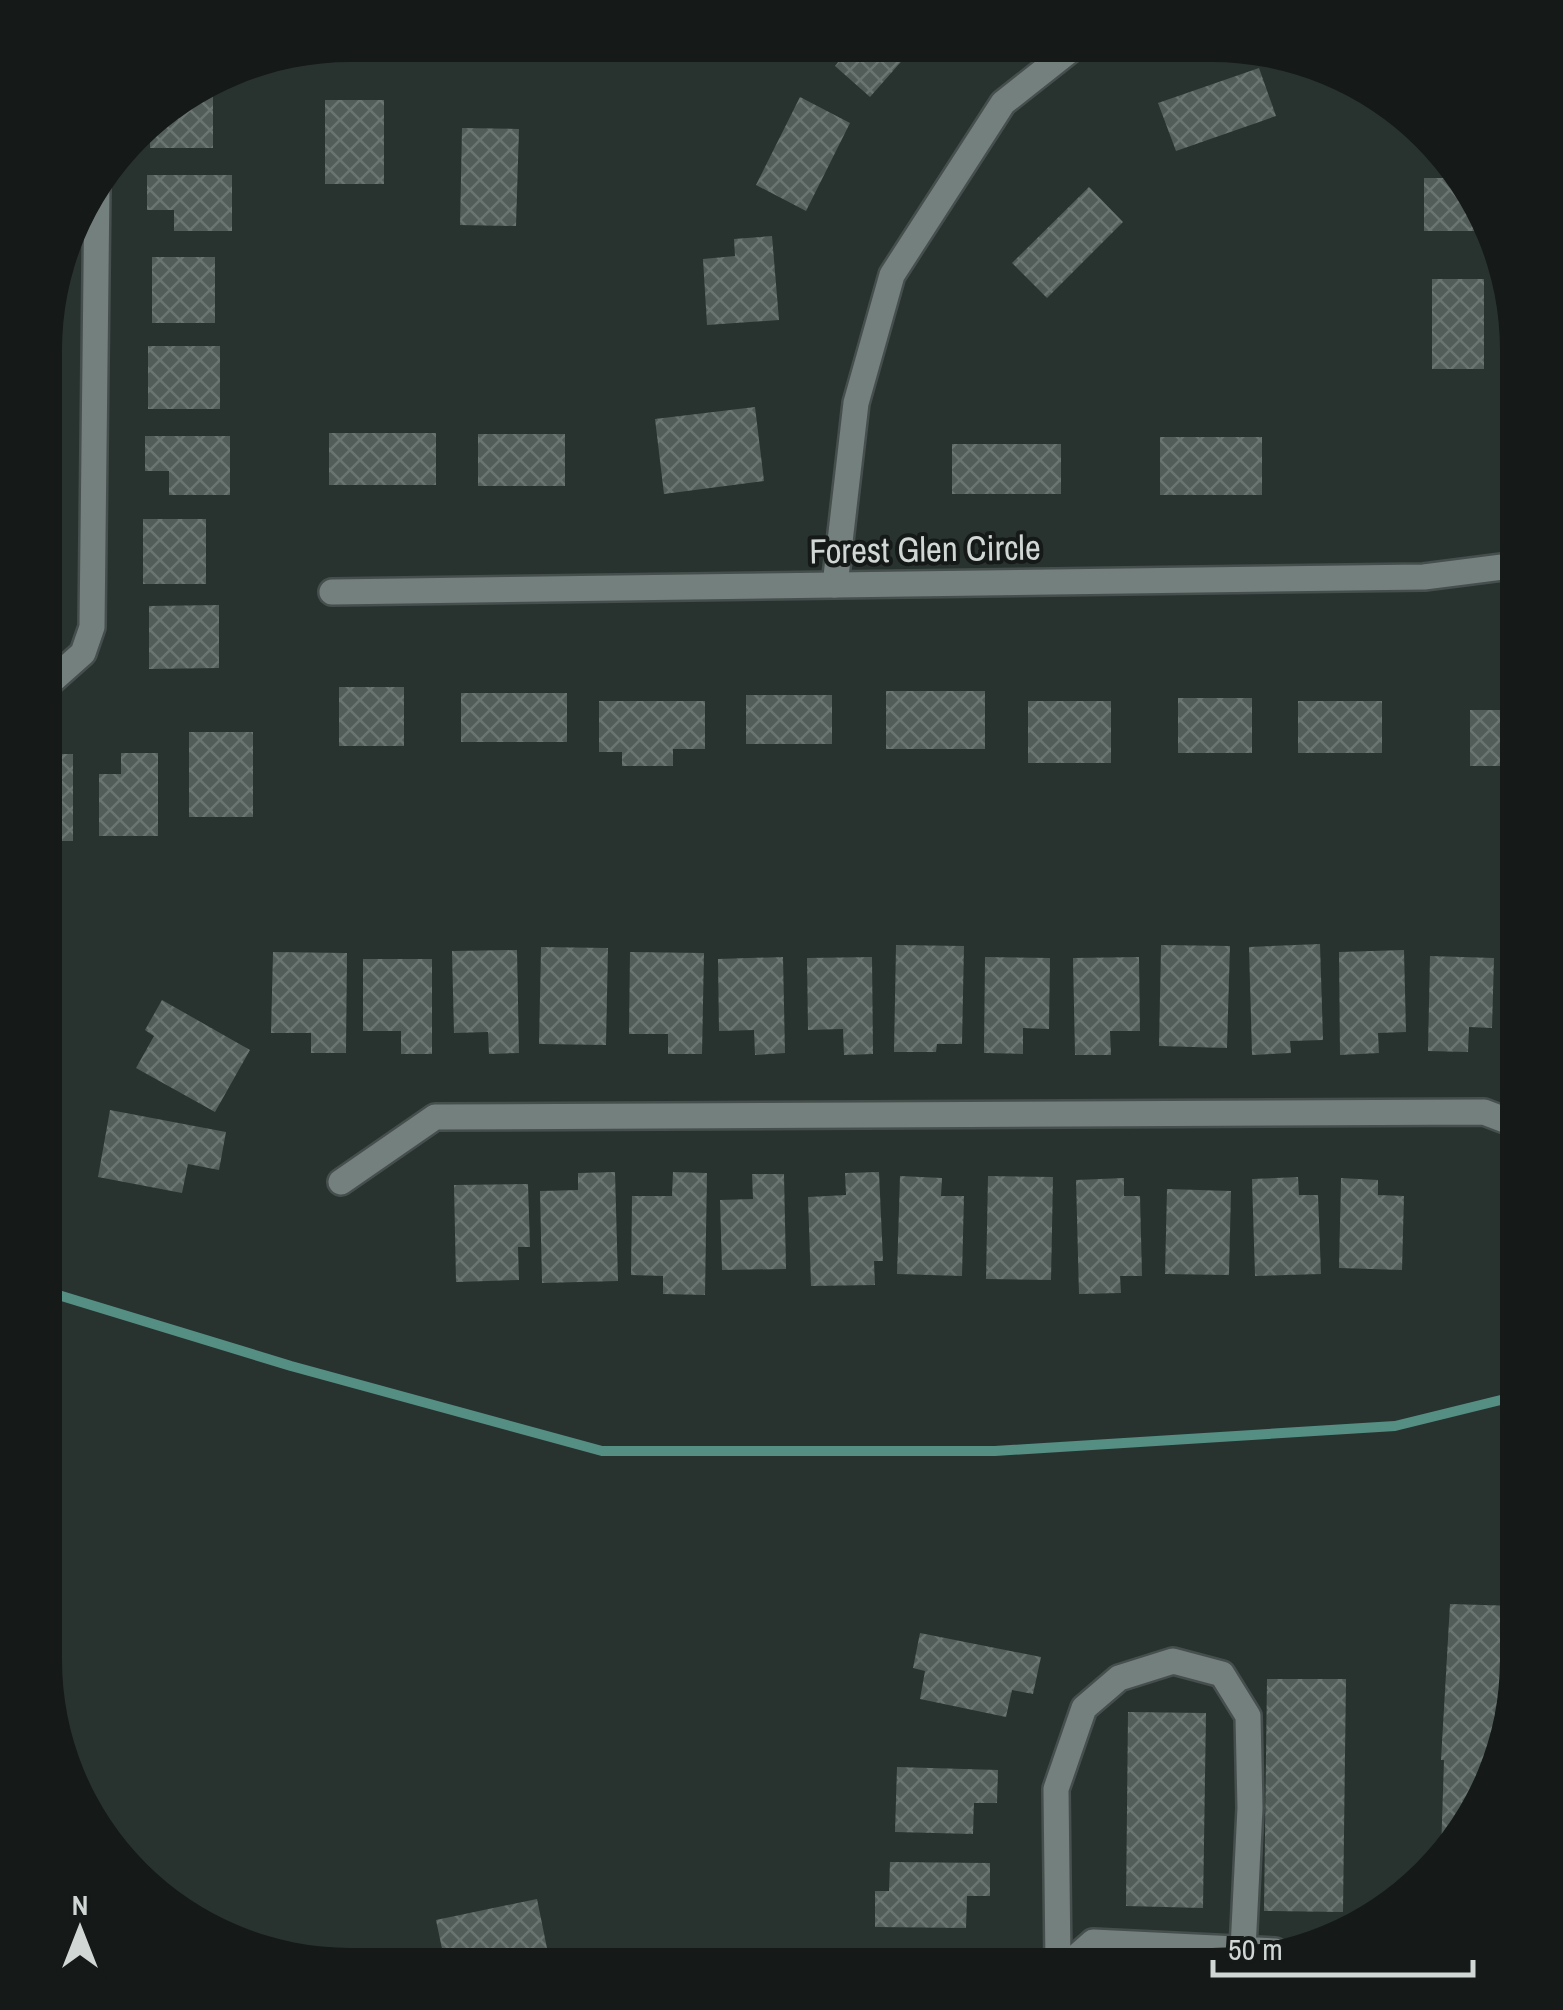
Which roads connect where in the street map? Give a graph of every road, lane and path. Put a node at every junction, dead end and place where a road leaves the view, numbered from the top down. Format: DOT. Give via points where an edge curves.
graph roads {
  1 [pos="1055,62"];
  2 [pos="96,217"];
  3 [pos="1500,567"];
  4 [pos="834,586"];
  5 [pos="332,592"];
  6 [pos="62,672"];
  7 [pos="1500,1118"];
  8 [pos="341,1182"];
  9 [pos="1243,1946"];
  10 [pos="1058,1947"];
  11 [pos="1087,1947"];
  12 [pos="1200,1947"];
  1 -- 4 [label="street" via="1004,103 892,275 856,403"];
  2 -- 6 [label="street" via="92,628 83,654"];
  3 -- 4 [label="street, Forest Glen Circle" via="1424,577"];
  4 -- 5 [label="street, Forest Glen Circle"];
  7 -- 8 [label="street" via="1484,1112 434,1117"];
  9 -- 10 [label="street" via="1248,1716 1222,1674 1173,1662 1120,1678 1084,1708 1056,1790"];
  11 -- 12 [label="street"];
}
